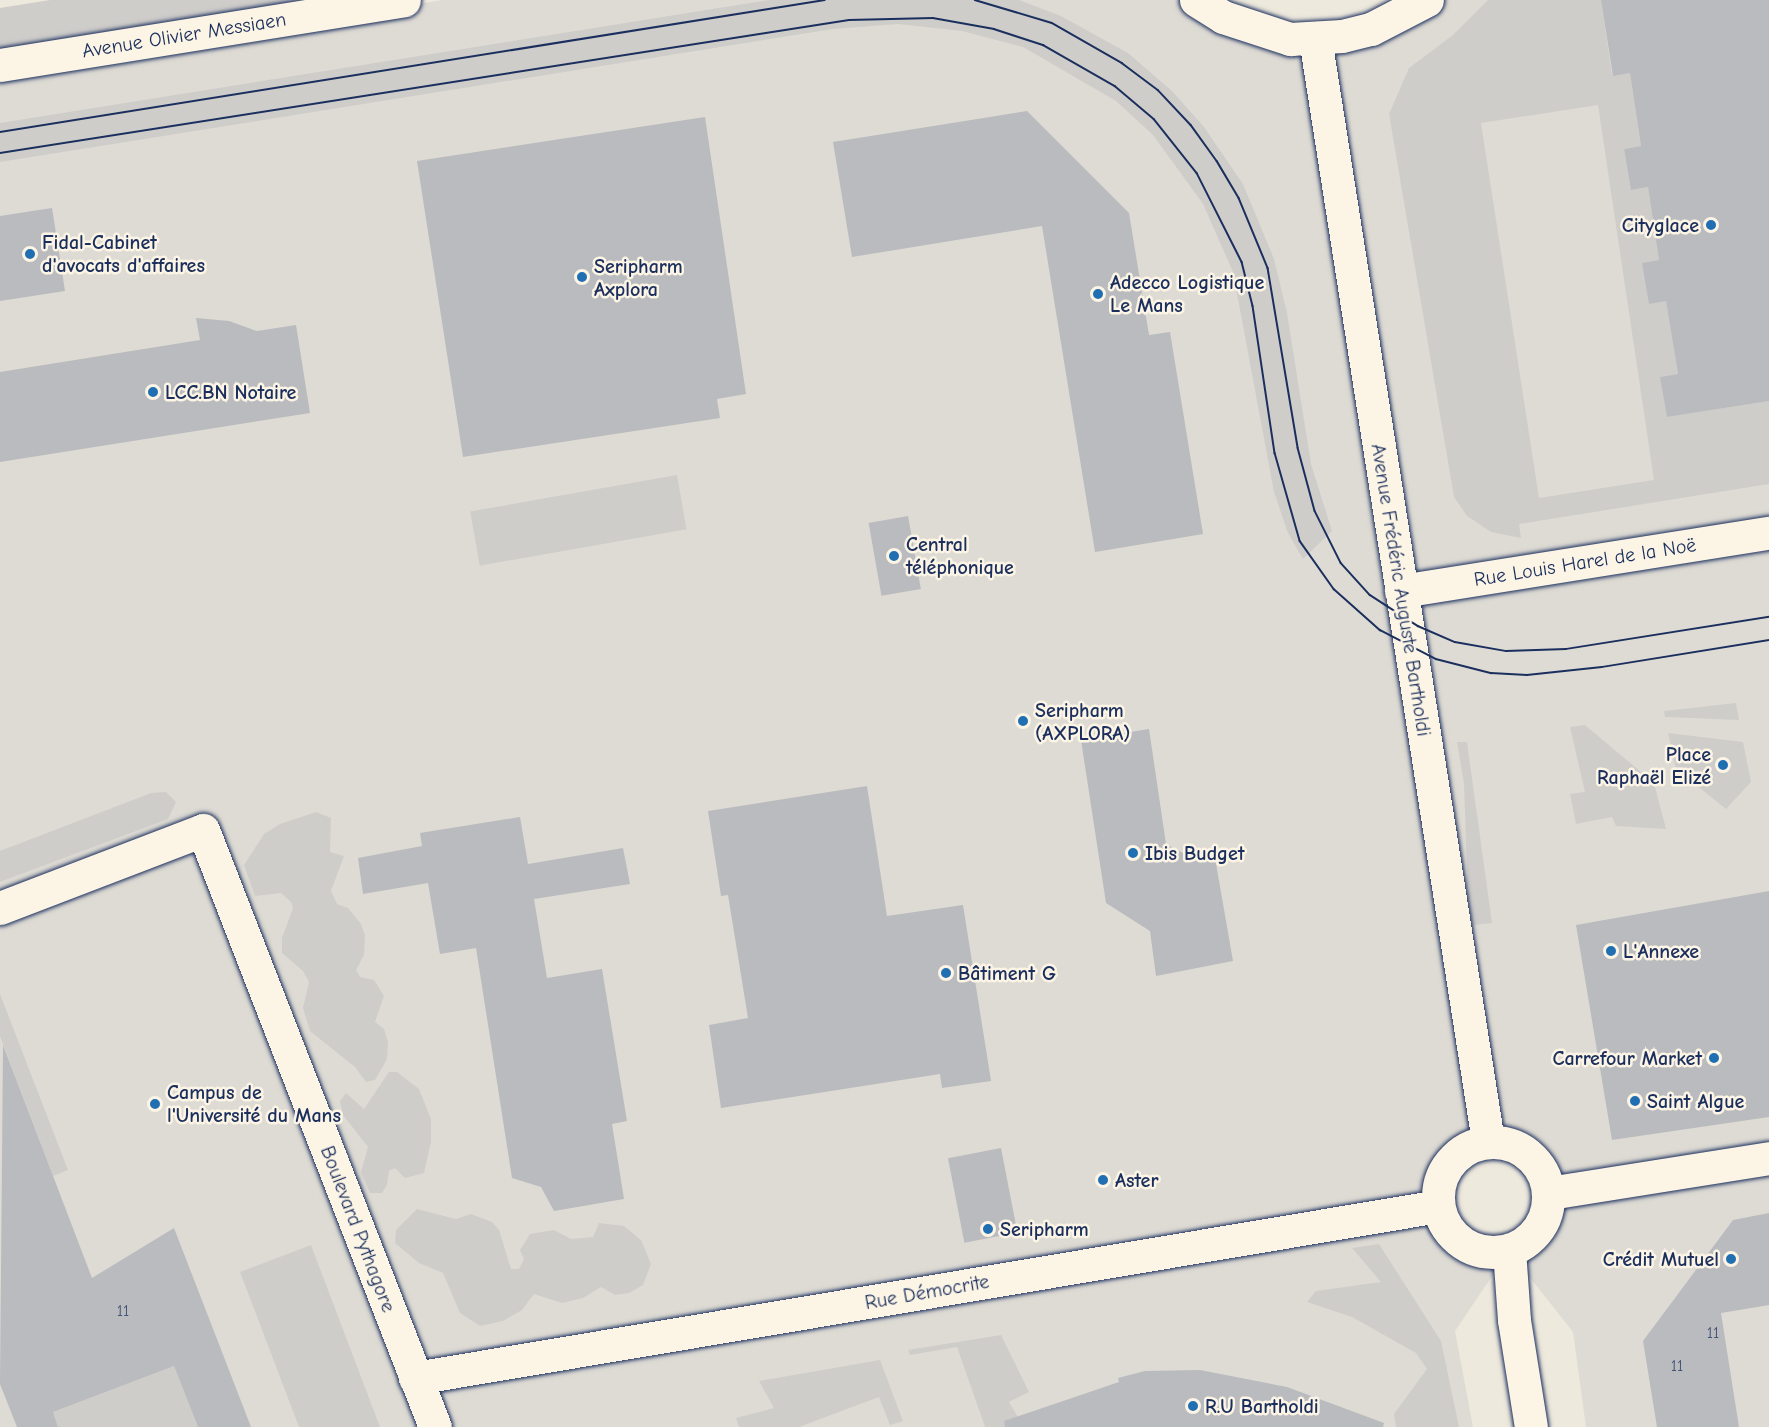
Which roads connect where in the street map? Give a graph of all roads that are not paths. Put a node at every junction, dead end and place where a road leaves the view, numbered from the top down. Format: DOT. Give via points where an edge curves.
graph roads {
  1 [pos="404,0"];
  2 [pos="1196,0"];
  3 [pos="1427,0"];
  4 [pos="1315,38"];
  5 [pos="0,65"];
  6 [pos="1769,533"];
  7 [pos="1401,591"];
  8 [pos="0,908"];
  9 [pos="1488,1142"];
  10 [pos="1769,1158"];
  11 [pos="1549,1193"];
  12 [pos="1438,1206"];
  13 [pos="1509,1251"];
  14 [pos="415,1378"];
  15 [pos="435,1427"];
  16 [pos="1531,1427"];
  1 -- 5 [label="street, Avenue Olivier Messiaen"];
  2 -- 4 [label="street" via="1223,17 1271,36"];
  3 -- 4 [label="street" via="1371,29"];
  4 -- 7 [label="street, Avenue Frédéric Auguste Bartholdi"];
  6 -- 7 [label="street, Rue Louis Harel de la Noë"];
  7 -- 9 [label="street, Avenue Frédéric Auguste Bartholdi"];
  8 -- 14 [label="street, Boulevard Pythagore" via="203,830"];
  9 -- 11 [label="street" via="1506,1144 1535,1161 1545,1176"];
  9 -- 12 [label="street" via="1470,1147 1455,1158 1443,1174"];
  10 -- 11 [label="street"];
  11 -- 13 [label="street" via="1543,1222 1523,1244"];
  12 -- 13 [label="street" via="1446,1227 1458,1240 1474,1249"];
  12 -- 14 [label="street, Rue Démocrite"];
  13 -- 16 [label="street" via="1514,1320"];
  14 -- 15 [label="street, Boulevard Pythagore"];
}
